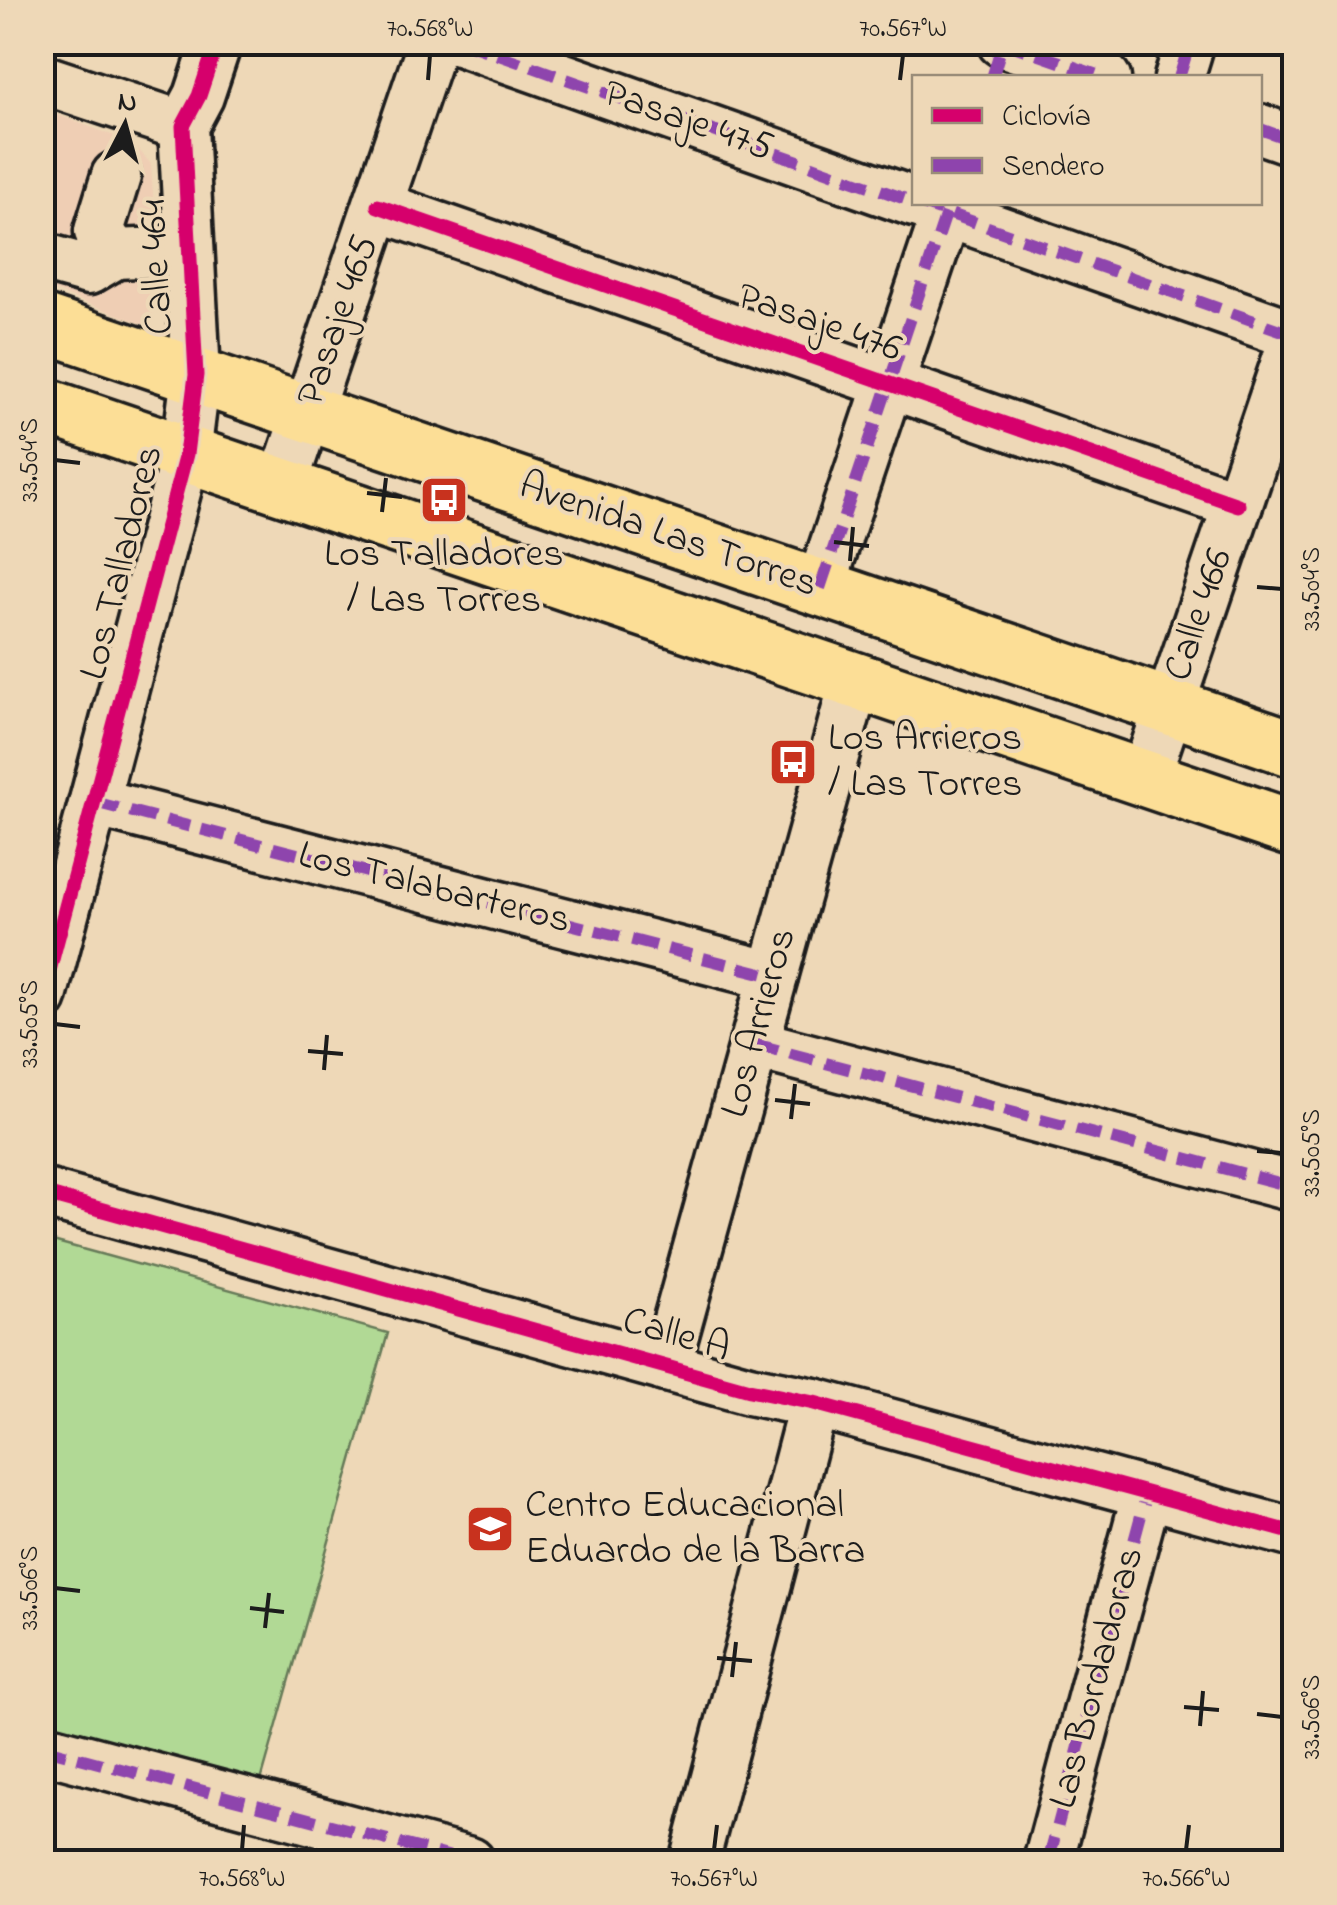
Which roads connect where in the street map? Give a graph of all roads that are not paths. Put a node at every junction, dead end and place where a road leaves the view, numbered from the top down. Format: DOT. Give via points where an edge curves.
graph roads {
  1 [pos="217,42"];
  2 [pos="434,42"];
  3 [pos="462,42"];
  4 [pos="1190,42"];
  5 [pos="1003,43"];
  6 [pos="993,75"];
  7 [pos="1097,75"];
  8 [pos="1179,75"];
  9 [pos="42,79"];
  10 [pos="183,126"];
  11 [pos="1262,131"];
  12 [pos="1294,141"];
  13 [pos="116,176"];
  14 [pos="912,198"];
  15 [pos="932,205"];
  16 [pos="378,206"];
  17 [pos="189,250"];
  18 [pos="115,254"];
  19 [pos="42,257"];
  20 [pos="42,323"];
  21 [pos="1294,337"];
  22 [pos="196,375"];
  23 [pos="888,383"];
  24 [pos="42,405"];
  25 [pos="308,414"];
  26 [pos="186,454"];
  27 [pos="282,486"];
  28 [pos="1238,504"];
  29 [pos="820,588"];
  30 [pos="855,680"];
  31 [pos="1169,706"];
  32 [pos="1294,749"];
  33 [pos="1145,778"];
  34 [pos="94,802"];
  35 [pos="1294,828"];
  36 [pos="773,976"];
  37 [pos="42,997"];
  38 [pos="754,1044"];
  39 [pos="1294,1188"];
  40 [pos="42,1193"];
  41 [pos="665,1367"];
  42 [pos="814,1404"];
  43 [pos="1148,1493"];
  44 [pos="1294,1533"];
  45 [pos="42,1748"];
  46 [pos="470,1862"];
  47 [pos="694,1862"];
  48 [pos="1048,1862"];
  1 -- 10 [label="street, Calle 464"];
  2 -- 16 [label="street, Pasaje 465"];
  3 -- 14 [label="street, Pasaje 475"];
  4 -- 8 [label="street"];
  5 -- 6 [label="street"];
  5 -- 7 [label="street"];
  9 -- 10 [label="street"];
  10 -- 17 [label="street, Calle 464"];
  11 -- 12 [label="street"];
  13 -- 18 [label="street" via="99,231"];
  15 -- 21 [label="street, Pasaje 475"];
  15 -- 23 [label="street"];
  16 -- 23 [label="street, Pasaje 476"];
  16 -- 25 [label="street, Pasaje 465"];
  17 -- 18 [label="street"];
  17 -- 22 [label="street, Calle 464"];
  18 -- 19 [label="street" via="88,270"];
  20 -- 22 [label="main road, Avenida Las Torres"];
  21 -- 28 [label="street, Calle 466"];
  22 -- 25 [label="main road, Avenida Las Torres"];
  22 -- 26 [label="street, Los Talladores"];
  23 -- 28 [label="street, Pasaje 476"];
  23 -- 29 [label="street"];
  24 -- 26 [label="main road, Avenida Las Torres"];
  25 -- 27 [label="street, Pasaje 465"];
  25 -- 29 [label="main road, Avenida Las Torres"];
  26 -- 27 [label="main road, Avenida Las Torres"];
  26 -- 34 [label="street, Los Talladores"];
  27 -- 30 [label="main road, Avenida Las Torres"];
  28 -- 31 [label="street, Calle 466"];
  29 -- 31 [label="main road, Avenida Las Torres"];
  30 -- 33 [label="main road, Avenida Las Torres"];
  30 -- 36 [label="street, Los Arrieros"];
  31 -- 32 [label="main road, Avenida Las Torres"];
  31 -- 33 [label="street, Calle 466"];
  33 -- 35 [label="main road, Avenida Las Torres"];
  34 -- 36 [label="street, Los Talabarteros"];
  34 -- 37 [label="street, Los Talladores"];
  36 -- 38 [label="street, Los Arrieros"];
  38 -- 39 [label="street"];
  38 -- 41 [label="street, Los Arrieros"];
  40 -- 41 [label="street, Calle A"];
  41 -- 42 [label="street, Calle A"];
  42 -- 43 [label="street, Calle A"];
  42 -- 47 [label="street"];
  43 -- 44 [label="street, Calle A"];
  43 -- 48 [label="street, Las Bordadoras"];
  45 -- 46 [label="street"];
}
